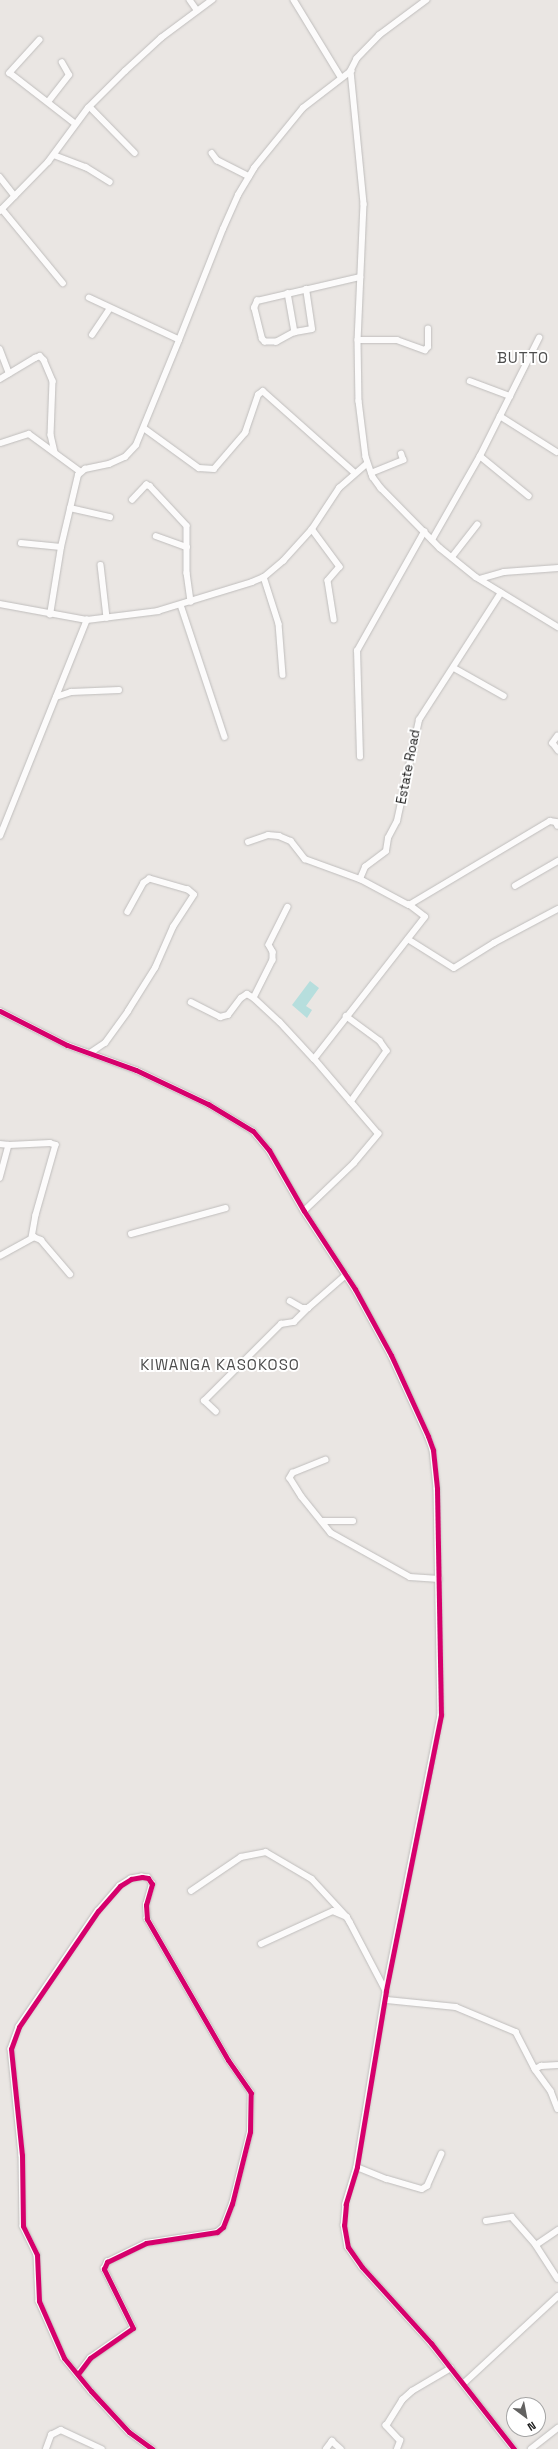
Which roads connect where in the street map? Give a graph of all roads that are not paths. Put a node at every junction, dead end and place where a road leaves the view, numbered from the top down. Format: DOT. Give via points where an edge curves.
graph roads {
  1 [pos="190,0"];
  2 [pos="212,0"];
  3 [pos="296,0"];
  4 [pos="427,0"];
  5 [pos="197,10"];
  6 [pos="40,40"];
  7 [pos="62,63"];
  8 [pos="351,71"];
  9 [pos="341,77"];
  10 [pos="48,102"];
  11 [pos="90,107"];
  12 [pos="76,124"];
  13 [pos="135,153"];
  14 [pos="212,153"];
  15 [pos="54,156"];
  16 [pos="249,176"];
  17 [pos="0,178"];
  18 [pos="110,182"];
  19 [pos="15,196"];
  20 [pos="1,210"];
  21 [pos="360,277"];
  22 [pos="63,283"];
  23 [pos="306,289"];
  24 [pos="288,293"];
  25 [pos="89,298"];
  26 [pos="110,308"];
  27 [pos="428,329"];
  28 [pos="296,332"];
  29 [pos="92,335"];
  30 [pos="539,338"];
  31 [pos="179,340"];
  32 [pos="358,340"];
  33 [pos="0,349"];
  34 [pos="9,373"];
  35 [pos="0,379"];
  36 [pos="470,381"];
  37 [pos="510,396"];
  38 [pos="500,416"];
  39 [pos="144,428"];
  40 [pos="1,443"];
  41 [pos="55,452"];
  42 [pos="557,452"];
  43 [pos="401,454"];
  44 [pos="480,456"];
  45 [pos="367,464"];
  46 [pos="81,472"];
  47 [pos="355,473"];
  48 [pos="371,473"];
  49 [pos="529,496"];
  50 [pos="132,500"];
  51 [pos="70,508"];
  52 [pos="110,517"];
  53 [pos="477,525"];
  54 [pos="312,529"];
  55 [pos="424,532"];
  56 [pos="156,536"];
  57 [pos="432,540"];
  58 [pos="21,543"];
  59 [pos="61,547"];
  60 [pos="187,547"];
  61 [pos="452,557"];
  62 [pos="100,565"];
  63 [pos="558,568"];
  64 [pos="264,577"];
  65 [pos="480,579"];
  66 [pos="501,593"];
  67 [pos="192,602"];
  68 [pos="0,604"];
  69 [pos="181,605"];
  70 [pos="50,615"];
  71 [pos="107,618"];
  72 [pos="87,620"];
  73 [pos="334,620"];
  74 [pos="558,627"];
  75 [pos="454,668"];
  76 [pos="283,675"];
  77 [pos="119,690"];
  78 [pos="504,696"];
  79 [pos="56,697"];
  80 [pos="558,736"];
  81 [pos="225,737"];
  82 [pos="558,750"];
  83 [pos="360,757"];
  84 [pos="558,826"];
  85 [pos="0,836"];
  86 [pos="248,842"];
  87 [pos="558,860"];
  88 [pos="360,879"];
  89 [pos="515,886"];
  90 [pos="409,905"];
  91 [pos="288,907"];
  92 [pos="558,909"];
  93 [pos="128,912"];
  94 [pos="408,939"];
  95 [pos="254,998"];
  96 [pos="191,1002"];
  97 [pos="0,1011"];
  98 [pos="346,1016"];
  99 [pos="90,1053"];
  100 [pos="314,1060"];
  101 [pos="351,1102"];
  102 [pos="0,1144"];
  103 [pos="9,1145"];
  104 [pos="0,1178"];
  105 [pos="226,1208"];
  106 [pos="304,1211"];
  107 [pos="131,1234"];
  108 [pos="32,1237"];
  109 [pos="0,1256"];
  110 [pos="70,1274"];
  111 [pos="346,1275"];
  112 [pos="290,1301"];
  113 [pos="308,1308"];
  114 [pos="216,1412"];
  115 [pos="326,1460"];
  116 [pos="322,1520"];
  117 [pos="353,1520"];
  118 [pos="439,1579"];
  119 [pos="191,1891"];
  120 [pos="347,1917"];
  121 [pos="261,1944"];
  122 [pos="386,1991"];
  123 [pos="387,2000"];
  124 [pos="558,2065"];
  125 [pos="535,2069"];
  126 [pos="558,2109"];
  127 [pos="441,2154"];
  128 [pos="356,2167"];
  129 [pos="486,2221"];
  130 [pos="558,2230"];
  131 [pos="536,2245"];
  132 [pos="558,2279"];
  133 [pos="558,2296"];
  134 [pos="451,2368"];
  135 [pos="78,2374"];
  136 [pos="463,2384"];
  137 [pos="558,2428"];
  138 [pos="46,2449"];
  139 [pos="102,2449"];
  140 [pos="152,2449"];
  141 [pos="326,2449"];
  142 [pos="341,2449"];
  143 [pos="397,2449"];
  144 [pos="514,2449"];
  145 [pos="531,2449"];
  1 -- 5 [label="street"];
  2 -- 5 [label="street"];
  3 -- 9 [label="street"];
  4 -- 8 [label="street" via="380,35 357,60"];
  5 -- 11 [label="street" via="161,38"];
  6 -- 10 [label="street" via="10,73"];
  7 -- 10 [label="street" via="69,75"];
  8 -- 9 [label="street"];
  8 -- 21 [label="street" via="364,204"];
  9 -- 16 [label="street" via="303,108 277,137"];
  10 -- 12 [label="street"];
  11 -- 12 [label="street"];
  11 -- 13 [label="street"];
  12 -- 15 [label="street"];
  14 -- 16 [label="street" via="219,161"];
  15 -- 18 [label="street" via="86,167"];
  15 -- 19 [label="street"];
  16 -- 31 [label="street" via="207,266"];
  17 -- 19 [label="street"];
  19 -- 20 [label="street"];
  20 -- 22 [label="street"];
  21 -- 23 [label="street"];
  21 -- 32 [label="street"];
  23 -- 24 [label="street"];
  23 -- 28 [label="street" via="312,329"];
  24 -- 28 [label="street"];
  24 -- 28 [label="street" via="257,301 254,308 262,339 266,342 282,341"];
  25 -- 26 [label="street"];
  26 -- 29 [label="street"];
  26 -- 31 [label="street"];
  27 -- 32 [label="street" via="428,347 425,350 397,340"];
  30 -- 37 [label="street"];
  31 -- 39 [label="street"];
  32 -- 45 [label="street" via="361,430"];
  33 -- 34 [label="street"];
  34 -- 35 [label="street"];
  34 -- 41 [label="street" via="40,356 47,364 53,381 51,435"];
  36 -- 37 [label="street"];
  37 -- 38 [label="street"];
  38 -- 42 [label="street"];
  38 -- 44 [label="street"];
  39 -- 46 [label="street" via="125,457"];
  39 -- 47 [label="street" via="199,468 214,469 245,433 258,395 263,390"];
  40 -- 41 [label="street" via="29,434"];
  41 -- 46 [label="street"];
  43 -- 48 [label="street" via="403,460"];
  44 -- 49 [label="street"];
  44 -- 57 [label="street"];
  45 -- 47 [label="street"];
  45 -- 48 [label="street"];
  46 -- 51 [label="street"];
  47 -- 54 [label="street" via="332,497"];
  48 -- 55 [label="street" via="395,504"];
  50 -- 60 [label="street" via="146,486 150,486 187,526"];
  51 -- 52 [label="street"];
  51 -- 59 [label="street"];
  53 -- 61 [label="street"];
  54 -- 64 [label="street" via="279,565"];
  54 -- 73 [label="street" via="340,567 328,581"];
  55 -- 57 [label="street"];
  55 -- 83 [label="street" via="357,651"];
  56 -- 60 [label="street"];
  57 -- 61 [label="street"];
  58 -- 59 [label="street"];
  59 -- 70 [label="street"];
  60 -- 67 [label="street" via="187,573"];
  61 -- 65 [label="street"];
  62 -- 71 [label="street"];
  63 -- 65 [label="street" via="504,572"];
  64 -- 67 [label="street"];
  64 -- 76 [label="street" via="279,624"];
  65 -- 66 [label="street"];
  66 -- 74 [label="street"];
  66 -- 75 [label="street, Estate Road"];
  67 -- 69 [label="street"];
  68 -- 70 [label="street"];
  69 -- 71 [label="street"];
  69 -- 81 [label="street"];
  70 -- 72 [label="street"];
  71 -- 72 [label="street"];
  72 -- 79 [label="street"];
  75 -- 78 [label="street"];
  75 -- 88 [label="street, Estate Road" via="417,724 397,821 388,838 386,851 365,867"];
  77 -- 79 [label="street" via="71,692"];
  79 -- 85 [label="street"];
  80 -- 82 [label="street" via="553,743"];
  84 -- 90 [label="street" via="556,822 550,821"];
  86 -- 88 [label="street" via="268,835 279,836 291,841 305,859"];
  87 -- 89 [label="street"];
  88 -- 90 [label="street"];
  90 -- 94 [label="street" via="426,917"];
  91 -- 95 [label="street" via="269,945 274,952 273,960"];
  92 -- 94 [label="street" via="494,943 454,968"];
  93 -- 99 [label="street" via="144,883 150,879 188,890 194,895 173,927 155,968 128,1011 105,1043"];
  94 -- 98 [label="street"];
  95 -- 96 [label="street" via="247,994 228,1015 220,1017"];
  95 -- 100 [label="street"];
  97 -- 99 [label="street" via="67,1045"];
  98 -- 100 [label="street"];
  98 -- 101 [label="street" via="380,1041 387,1051"];
  99 -- 106 [label="street" via="136,1070 235,1118 253,1131 269,1150"];
  100 -- 101 [label="street"];
  101 -- 106 [label="street" via="378,1134"];
  102 -- 103 [label="street"];
  103 -- 104 [label="street"];
  103 -- 108 [label="street" via="56,1145"];
  105 -- 107 [label="street"];
  106 -- 111 [label="street"];
  108 -- 109 [label="street"];
  108 -- 110 [label="street" via="41,1240"];
  111 -- 113 [label="street"];
  111 -- 118 [label="street" via="410,1396 433,1450 437,1489"];
  112 -- 113 [label="street" via="302,1308"];
  113 -- 114 [label="street" via="294,1322 281,1324 204,1401"];
  115 -- 116 [label="street" via="293,1473 290,1478"];
  116 -- 117 [label="street"];
  116 -- 118 [label="street" via="331,1533 344,1542 410,1577"];
  118 -- 122 [label="street" via="441,1715"];
  119 -- 120 [label="street" via="241,1857 266,1852 312,1879"];
  120 -- 121 [label="street" via="333,1911"];
  120 -- 122 [label="street"];
  122 -- 123 [label="street"];
  123 -- 125 [label="street" via="456,2007 513,2030 520,2036"];
  123 -- 128 [label="street" via="368,2088"];
  124 -- 125 [label="street"];
  125 -- 126 [label="street" via="551,2091"];
  127 -- 128 [label="street" via="427,2186 422,2189 387,2180"];
  128 -- 134 [label="street" via="344,2218 348,2247 378,2288"];
  129 -- 131 [label="street" via="512,2217"];
  130 -- 131 [label="street"];
  131 -- 132 [label="street"];
  133 -- 136 [label="street"];
  134 -- 136 [label="street"];
  134 -- 143 [label="street" via="412,2391 402,2400 386,2426 400,2441"];
  135 -- 135 [label="street" via="58,2348 39,2301 37,2255 23,2226 21,2142 11,2049 19,2027 98,1910 120,1886 131,1879 148,1878 152,1884 146,1905 147,1919 228,2060 251,2094 250,2132 232,2204 223,2227 217,2232 146,2243 107,2262 104,2270 133,2328 90,2358"];
  135 -- 140 [label="street" via="129,2432"];
  136 -- 144 [label="street"];
  137 -- 145 [label="street"];
  138 -- 139 [label="street" via="51,2435 61,2430"];
  141 -- 142 [label="street" via="332,2441"];
}
